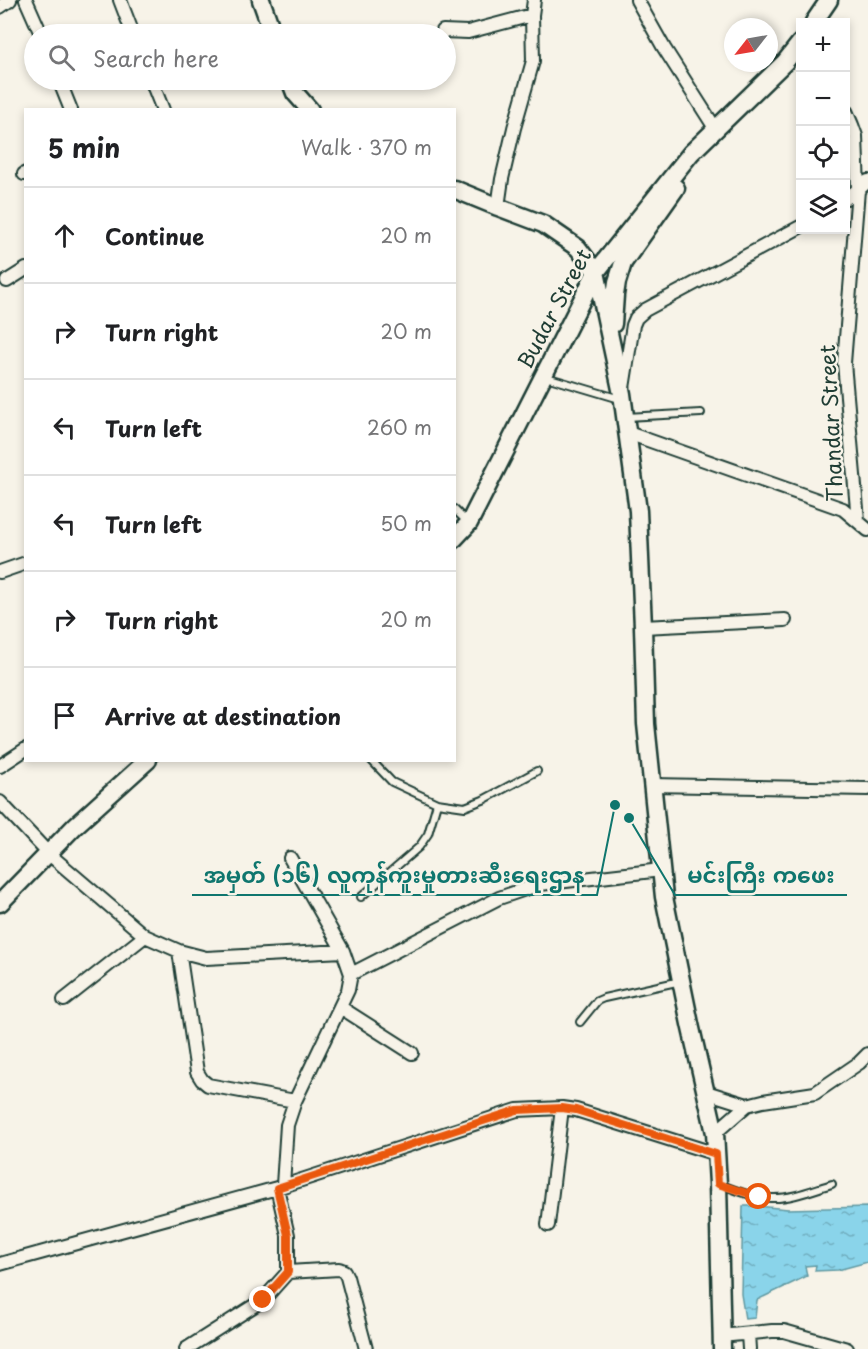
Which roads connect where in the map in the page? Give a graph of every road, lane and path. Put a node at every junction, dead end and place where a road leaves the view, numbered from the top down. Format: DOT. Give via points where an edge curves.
graph roads {
  1 [pos="10,0"];
  2 [pos="26,0"];
  3 [pos="120,0"];
  4 [pos="261,0"];
  5 [pos="534,0"];
  6 [pos="637,0"];
  7 [pos="829,0"];
  8 [pos="0,7"];
  9 [pos="532,15"];
  10 [pos="817,18"];
  11 [pos="37,24"];
  12 [pos="130,24"];
  13 [pos="269,24"];
  14 [pos="456,32"];
  15 [pos="796,50"];
  16 [pos="63,90"];
  17 [pos="155,90"];
  18 [pos="294,90"];
  19 [pos="70,108"];
  20 [pos="162,108"];
  21 [pos="308,108"];
  22 [pos="850,120"];
  23 [pos="715,128"];
  24 [pos="691,153"];
  25 [pos="868,181"];
  26 [pos="456,190"];
  27 [pos="858,190"];
  28 [pos="850,195"];
  29 [pos="498,207"];
  30 [pos="796,230"];
  31 [pos="24,270"];
  32 [pos="596,272"];
  33 [pos="7,281"];
  34 [pos="611,343"];
  35 [pos="544,376"];
  36 [pos="625,411"];
  37 [pos="701,413"];
  38 [pos="456,511"];
  39 [pos="858,520"];
  40 [pos="469,524"];
  41 [pos="868,530"];
  42 [pos="456,537"];
  43 [pos="24,564"];
  44 [pos="0,572"];
  45 [pos="785,621"];
  46 [pos="643,627"];
  47 [pos="24,749"];
  48 [pos="146,762"];
  49 [pos="373,762"];
  50 [pos="0,766"];
  51 [pos="537,771"];
  52 [pos="652,785"];
  53 [pos="868,789"];
  54 [pos="0,802"];
  55 [pos="437,803"];
  56 [pos="49,854"];
  57 [pos="290,858"];
  58 [pos="661,870"];
  59 [pos="361,897"];
  60 [pos="0,903"];
  61 [pos="145,936"];
  62 [pos="179,951"];
  63 [pos="343,951"];
  64 [pos="351,974"];
  65 [pos="681,981"];
  66 [pos="64,1000"];
  67 [pos="340,1007"];
  68 [pos="580,1022"];
  69 [pos="412,1053"];
  70 [pos="868,1054"];
  71 [pos="706,1092"];
  72 [pos="295,1101"];
  73 [pos="747,1106"];
  74 [pos="562,1108"];
  75 [pos="715,1133"];
  76 [pos="716,1154"];
  77 [pos="718,1184"];
  78 [pos="832,1184"];
  79 [pos="280,1186"];
  80 [pos="548,1225"];
  81 [pos="0,1264"];
  82 [pos="288,1272"];
  83 [pos="748,1334"];
  84 [pos="722,1343"];
  85 [pos="186,1349"];
  86 [pos="366,1349"];
  87 [pos="749,1349"];
  88 [pos="847,1349"];
  1 -- 8 [label="street"];
  2 -- 11 [label="street"];
  3 -- 12 [label="street"];
  4 -- 13 [label="main road"];
  5 -- 9 [label="street"];
  6 -- 23 [label="street"];
  7 -- 10 [label="main road"];
  9 -- 14 [label="street" via="468,32"];
  9 -- 29 [label="street" via="533,61"];
  15 -- 23 [label="main road, Budar Street"];
  16 -- 19 [label="street"];
  17 -- 20 [label="street"];
  18 -- 21 [label="main road"];
  22 -- 27 [label="street, Thandar Street" via="856,136"];
  23 -- 24 [label="main road, Budar Street"];
  24 -- 32 [label="main road, Budar Street"];
  24 -- 34 [label="main road" via="675,189 623,263 615,295"];
  25 -- 27 [label="street"];
  26 -- 29 [label="main road"];
  27 -- 28 [label="street"];
  27 -- 39 [label="street, Thandar Street" via="844,363"];
  29 -- 32 [label="main road" via="543,224 578,248"];
  30 -- 36 [label="street" via="636,318"];
  31 -- 33 [label="street"];
  32 -- 34 [label="main road"];
  32 -- 35 [label="main road, Budar Street"];
  34 -- 36 [label="main road"];
  35 -- 36 [label="lane"];
  35 -- 40 [label="main road, Budar Street"];
  36 -- 37 [label="lane"];
  36 -- 39 [label="street" via="843,509"];
  36 -- 46 [label="main road" via="638,511"];
  38 -- 40 [label="lane"];
  39 -- 41 [label="street"];
  40 -- 42 [label="main road, Budar Street"];
  43 -- 44 [label="street"];
  45 -- 46 [label="street"];
  46 -- 52 [label="main road"];
  47 -- 50 [label="street"];
  48 -- 56 [label="main road"];
  49 -- 55 [label="lane" via="392,782"];
  51 -- 55 [label="lane" via="465,807"];
  52 -- 53 [label="street"];
  52 -- 58 [label="main road"];
  54 -- 56 [label="street"];
  55 -- 59 [label="lane" via="428,834 419,846"];
  56 -- 60 [label="main road"];
  56 -- 61 [label="street"];
  57 -- 63 [label="street"];
  58 -- 64 [label="street" via="540,884 499,898"];
  58 -- 65 [label="main road"];
  61 -- 62 [label="street"];
  61 -- 66 [label="street"];
  62 -- 63 [label="street" via="206,958"];
  62 -- 72 [label="street" via="197,1072 202,1080 208,1085"];
  63 -- 64 [label="street"];
  64 -- 67 [label="street"];
  65 -- 68 [label="lane" via="604,998"];
  65 -- 71 [label="main road"];
  67 -- 69 [label="street"];
  67 -- 72 [label="street"];
  70 -- 73 [label="street" via="815,1093"];
  71 -- 73 [label="street"];
  71 -- 75 [label="main road"];
  72 -- 79 [label="street" via="287,1125"];
  73 -- 75 [label="street"];
  74 -- 76 [label="street"];
  74 -- 79 [label="street" via="517,1110"];
  74 -- 80 [label="street"];
  75 -- 76 [label="main road"];
  76 -- 77 [label="main road"];
  77 -- 78 [label="lane" via="772,1198"];
  77 -- 84 [label="main road"];
  79 -- 81 [label="street"];
  79 -- 82 [label="street" via="288,1235"];
  82 -- 85 [label="street" via="263,1300"];
  82 -- 86 [label="street" via="344,1271"];
  83 -- 84 [label="street"];
  83 -- 87 [label="street"];
  83 -- 88 [label="street" via="784,1331"];
}
